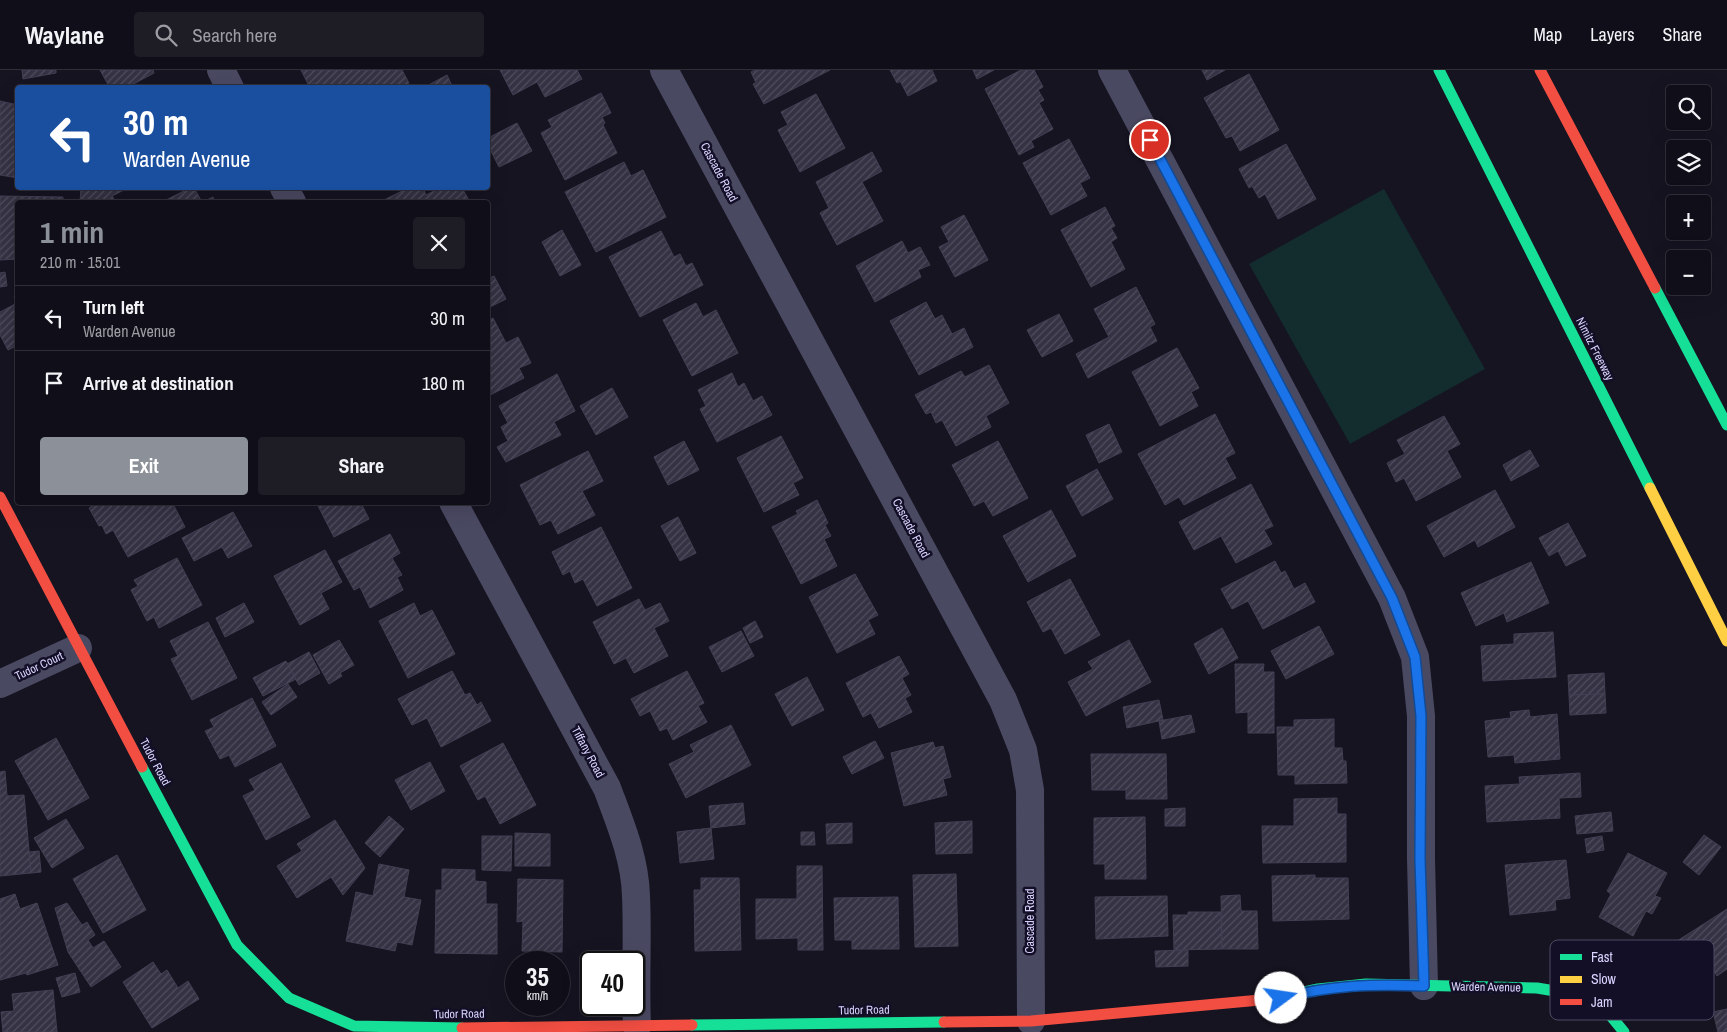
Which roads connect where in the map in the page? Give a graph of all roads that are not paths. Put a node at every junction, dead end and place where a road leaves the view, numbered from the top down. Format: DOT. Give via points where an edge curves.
graph roads {
  1 [pos="221,70"];
  2 [pos="664,70"];
  3 [pos="1112,70"];
  4 [pos="1439,70"];
  5 [pos="1540,70"];
  6 [pos="228,85"];
  7 [pos="1727,425"];
  8 [pos="0,497"];
  9 [pos="456,505"];
  10 [pos="1727,641"];
  11 [pos="78,648"];
  12 [pos="0,684"];
  13 [pos="1424,986"];
  14 [pos="1550,990"];
  15 [pos="1614,1020"];
  16 [pos="1032,1022"];
  17 [pos="637,1026"];
  18 [pos="1624,1032"];
  1 -- 6 [label="street"];
  2 -- 16 [label="street, Cascade Road" via="1003,700 1023,750 1030,790"];
  3 -- 13 [label="street" via="1392,598 1415,657 1421,716 1420,859"];
  4 -- 10 [label="main road, Nimitz Freeway"];
  5 -- 7 [label="main road"];
  8 -- 11 [label="main road, Tudor Road"];
  9 -- 17 [label="street, Tiffany Road" via="607,788 626,838 636,894 634,980"];
  11 -- 12 [label="street, Tudor Court"];
  11 -- 17 [label="main road, Tudor Road" via="237,945 289,998 354,1026"];
  13 -- 14 [label="main road, Warden Avenue"];
  13 -- 16 [label="main road, Tudor Road" via="1366,984 1223,1005"];
  15 -- 18 [label="main road, Warden Avenue"];
  16 -- 17 [label="main road, Tudor Road"];
}
